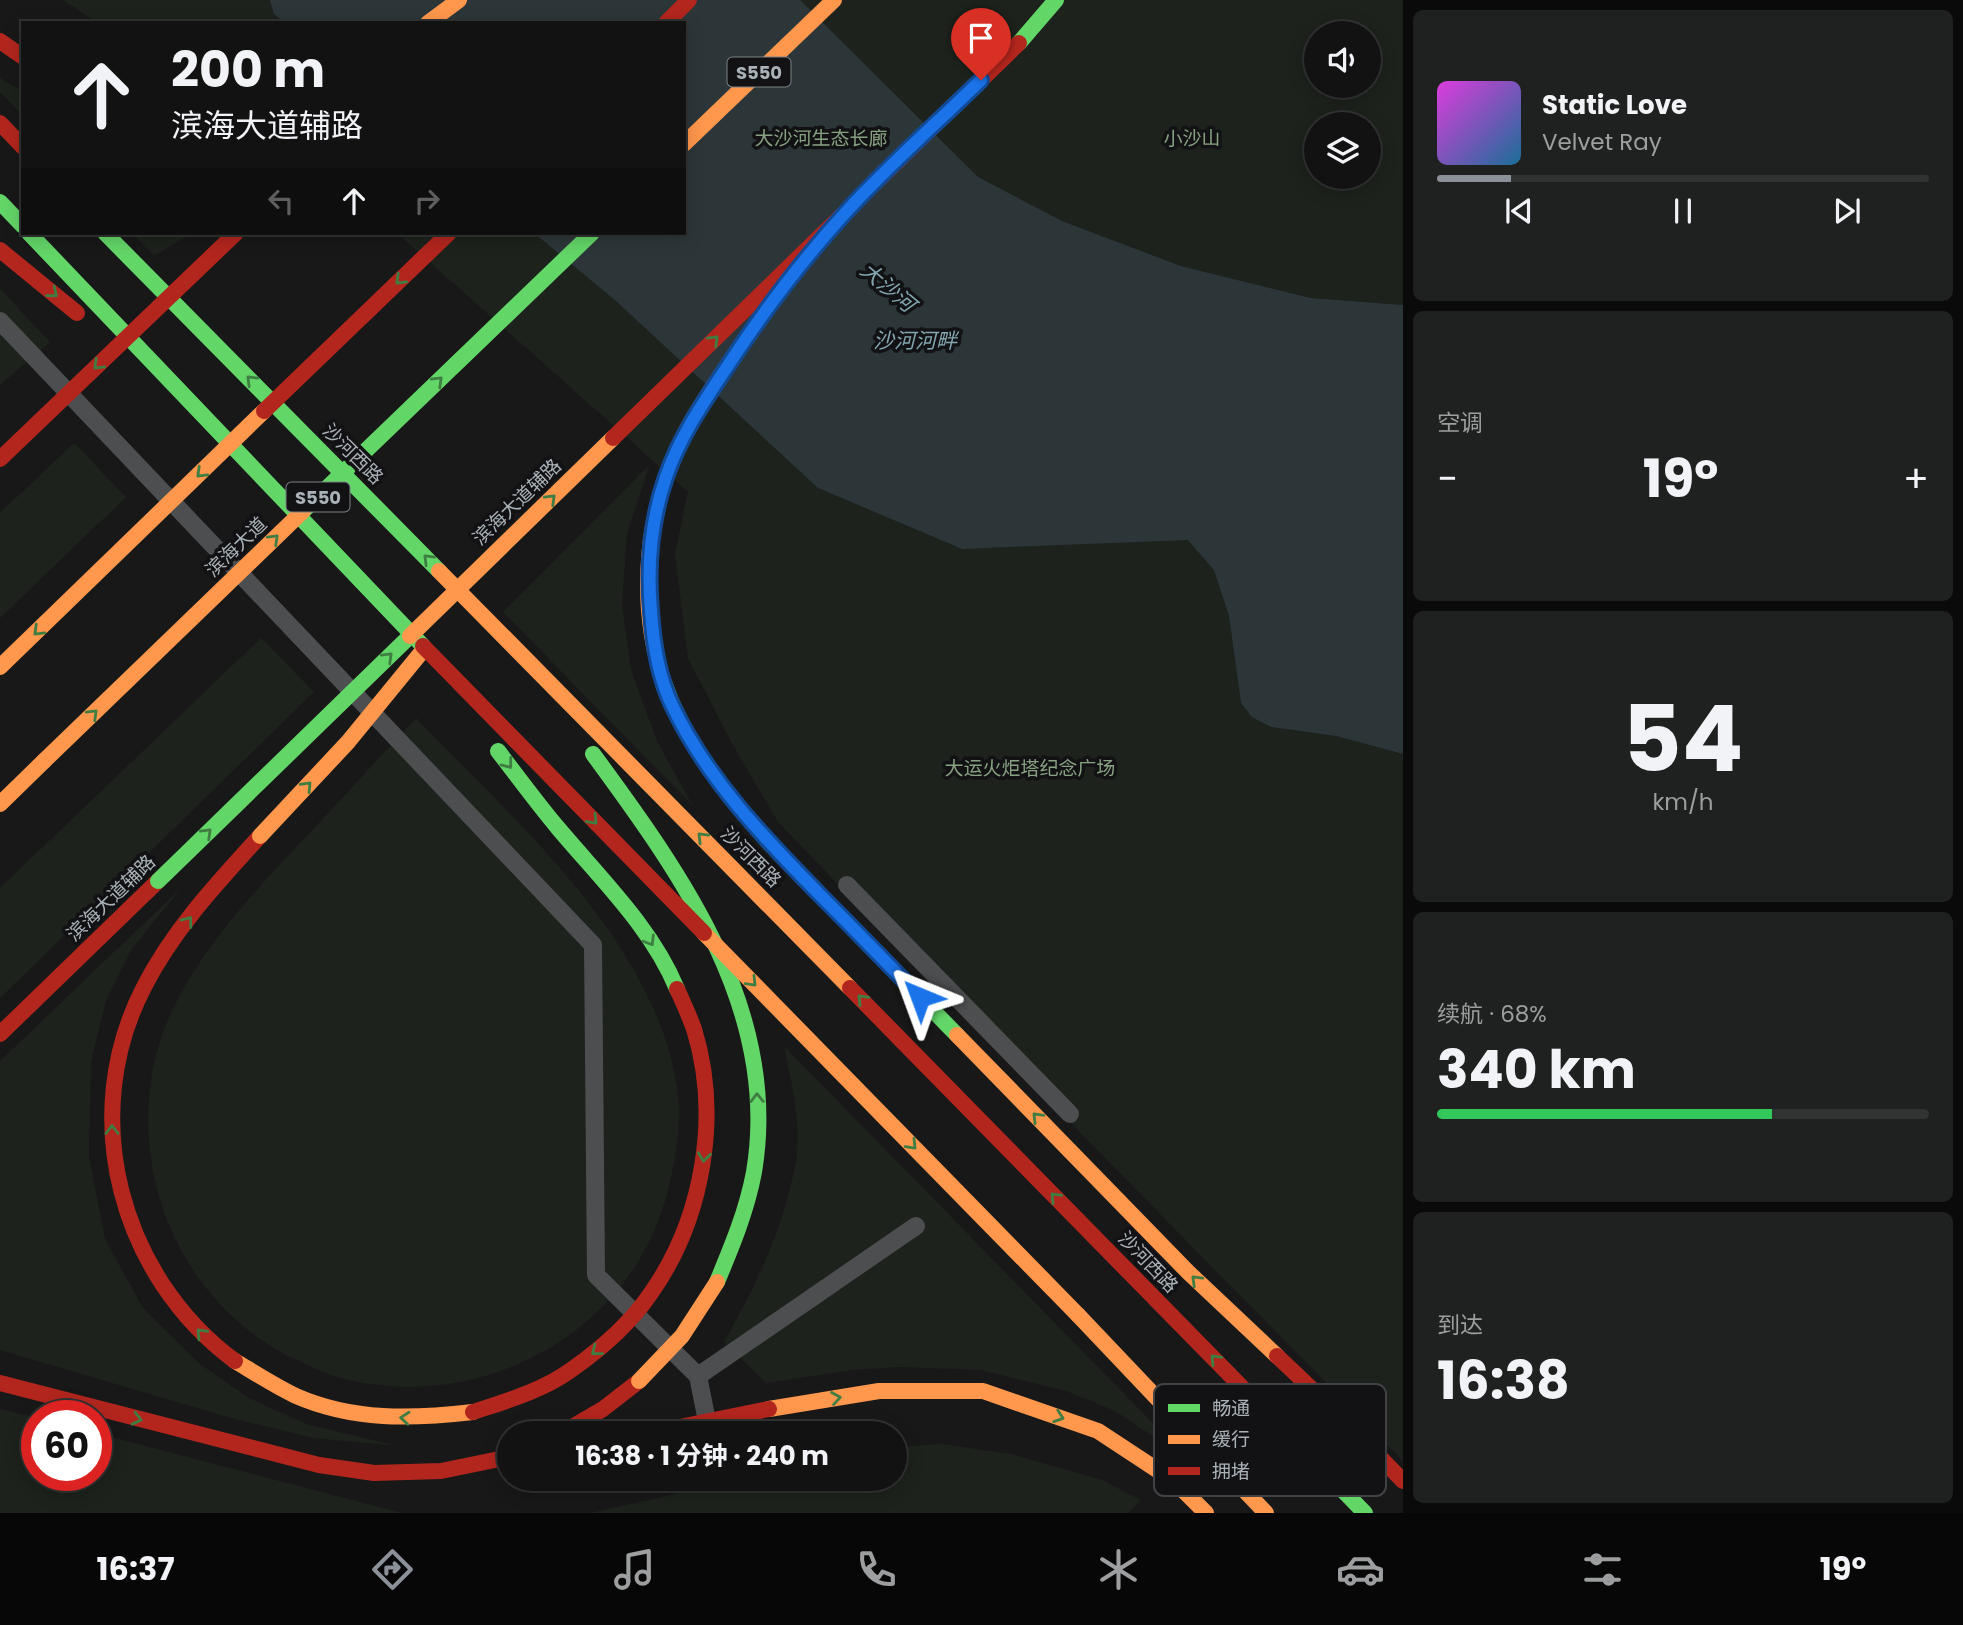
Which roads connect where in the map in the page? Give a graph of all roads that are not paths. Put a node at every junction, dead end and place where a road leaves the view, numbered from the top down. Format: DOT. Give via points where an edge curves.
graph roads {
  1 [pos="459,0"];
  2 [pos="475,0"];
  3 [pos="689,0"];
  4 [pos="834,0"];
  5 [pos="1056,0"];
  6 [pos="1063,0"];
  7 [pos="431,21"];
  8 [pos="454,21"];
  9 [pos="668,21"];
  10 [pos="0,41"];
  11 [pos="1018,43"];
  12 [pos="21,56"];
  13 [pos="0,123"];
  14 [pos="686,142"];
  15 [pos="21,145"];
  16 [pos="0,146"];
  17 [pos="21,163"];
  18 [pos="0,202"];
  19 [pos="848,210"];
  20 [pos="21,224"];
  21 [pos="31,235"];
  22 [pos="107,235"];
  23 [pos="228,235"];
  24 [pos="234,235"];
  25 [pos="447,235"];
  26 [pos="590,235"];
  27 [pos="0,250"];
  28 [pos="85,319"];
  29 [pos="0,321"];
  30 [pos="66,365"];
  31 [pos="38,390"];
  32 [pos="212,423"];
  33 [pos="0,459"];
  34 [pos="528,521"];
  35 [pos="476,608"];
  36 [pos="408,631"];
  37 [pos="0,667"];
  38 [pos="0,804"];
  39 [pos="848,884"];
  40 [pos="0,1034"];
  41 [pos="1069,1114"];
  42 [pos="916,1226"];
  43 [pos="698,1376"];
  44 [pos="0,1383"];
  45 [pos="1239,1384"];
  46 [pos="1306,1384"];
  47 [pos="1154,1395"];
  48 [pos="582,1421"];
  49 [pos="707,1421"];
  50 [pos="710,1421"];
  51 [pos="497,1459"];
  52 [pos="1386,1464"];
  53 [pos="1154,1468"];
  54 [pos="1403,1481"];
  55 [pos="1189,1496"];
  56 [pos="1250,1496"];
  57 [pos="1349,1496"];
  58 [pos="1206,1513"];
  59 [pos="1266,1513"];
  60 [pos="1366,1513"];
  1 -- 7 [label="main road"];
  2 -- 8 [label="main road"];
  3 -- 9 [label="main road"];
  4 -- 14 [label="main road, S550"];
  5 -- 11 [label="main road"];
  6 -- 11 [label="main road, 滨海大道辅路"];
  10 -- 12 [label="main road"];
  11 -- 19 [label="main road, 滨海大道辅路, bridge"];
  13 -- 15 [label="main road"];
  16 -- 17 [label="main road"];
  18 -- 20 [label="main road"];
  34 -- 19 [label="main road, 滨海大道辅路, one-way, bridge"];
  46 -- 19 [label="main road, one-way, bridge" via="1189,1273 770,844 722,786 671,703 652,633 649,593 650,552 666,476 682,438 733,356"];
  21 -- 32 [label="main road, bridge"];
  35 -- 22 [label="main road, 沙河西路, one-way"];
  23 -- 32 [label="main road, bridge" via="106,334"];
  24 -- 33 [label="main road, one-way, bridge"];
  25 -- 37 [label="main road, one-way, bridge"];
  38 -- 26 [label="main road, 滨海大道 / S550, one-way, bridge"];
  27 -- 28 [label="main road, one-way, bridge"];
  29 -- 43 [label="lane" via="593,945 596,1275"];
  30 -- 31 [label="main road"];
  32 -- 36 [label="main road, bridge"];
  36 -- 34 [label="main road, one-way, bridge" via="485,733 529,793 647,935 691,1023 705,1082 707,1130 701,1182 673,1259 649,1297 615,1336 572,1370 523,1396 473,1412 419,1419 351,1413 303,1400 251,1374 213,1346 174,1306 143,1256 122,1202 112,1149 112,1098 122,1044 140,995 172,941 212,889 357,732 437,633 490,564"];
  40 -- 34 [label="main road, 滨海大道辅路, one-way, bridge"];
  45 -- 35 [label="main road, 沙河西路, one-way"];
  48 -- 35 [label="main road, one-way, bridge" via="639,1381 682,1336 717,1282 742,1222 756,1157 758,1093 740,999 710,934 632,807"];
  36 -- 47 [label="main road, one-way, bridge"];
  39 -- 41 [label="lane"];
  42 -- 43 [label="lane"];
  43 -- 49 [label="lane"];
  44 -- 51 [label="main road, one-way" via="319,1465 373,1473 441,1471"];
  50 -- 53 [label="main road, one-way, bridge" via="879,1391 983,1391 1098,1431"];
  54 -- 52 [label="main road, one-way, bridge"];
  55 -- 58 [label="main road, one-way, bridge"];
  56 -- 59 [label="main road, one-way, bridge"];
  60 -- 57 [label="main road, 沙河西路, one-way"];
}
